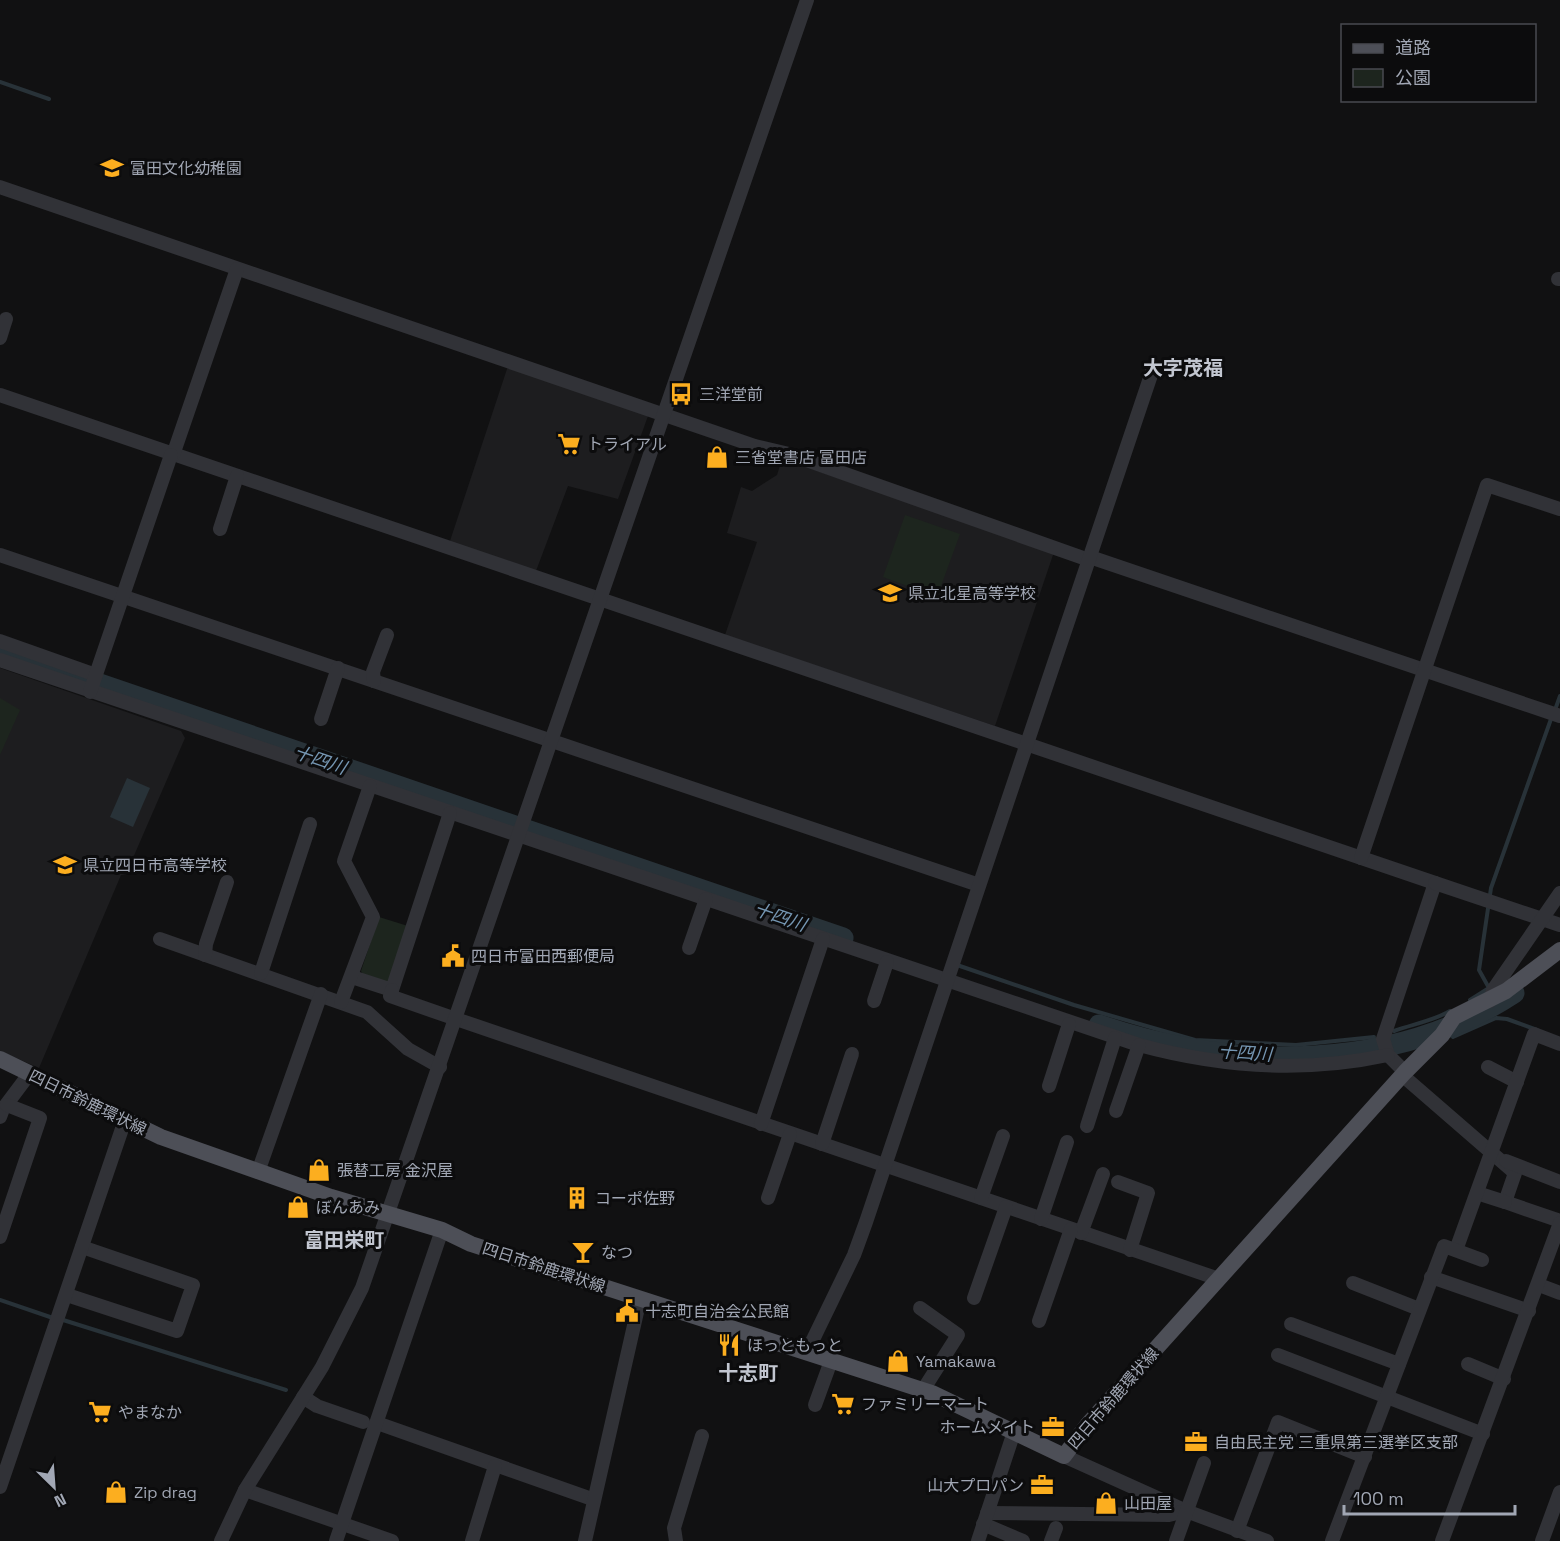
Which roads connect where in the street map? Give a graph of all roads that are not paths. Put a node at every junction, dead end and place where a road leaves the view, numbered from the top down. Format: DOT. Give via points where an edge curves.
graph roads {
  1 [pos="807,0"];
  2 [pos="0,187"];
  3 [pos="237,269"];
  4 [pos="6,319"];
  5 [pos="0,338"];
  6 [pos="1153,369"];
  7 [pos="0,395"];
  8 [pos="664,412"];
  9 [pos="172,455"];
  10 [pos="237,476"];
  11 [pos="1560,509"];
  12 [pos="220,529"];
  13 [pos="0,555"];
  14 [pos="1089,558"];
  15 [pos="124,596"];
  16 [pos="599,599"];
  17 [pos="387,635"];
  18 [pos="0,641"];
  19 [pos="0,660"];
  20 [pos="338,668"];
  21 [pos="1425,671"];
  22 [pos="374,681"];
  23 [pos="93,683"];
  24 [pos="1560,716"];
  25 [pos="321,719"];
  26 [pos="550,740"];
  27 [pos="1026,746"];
  28 [pos="370,786"];
  29 [pos="450,813"];
  30 [pos="310,824"];
  31 [pos="518,835"];
  32 [pos="1361,858"];
  33 [pos="227,882"];
  34 [pos="1435,883"];
  35 [pos="979,885"];
  36 [pos="1560,893"];
  37 [pos="706,899"];
  38 [pos="1542,919"];
  39 [pos="1560,925"];
  40 [pos="160,939"];
  41 [pos="823,939"];
  42 [pos="689,948"];
  43 [pos="1560,950"];
  44 [pos="205,954"];
  45 [pos="887,962"];
  46 [pos="261,974"];
  47 [pos="352,977"];
  48 [pos="948,977"];
  49 [pos="392,990"];
  50 [pos="321,994"];
  51 [pos="1490,1000"];
  52 [pos="874,1001"];
  53 [pos="341,1002"];
  54 [pos="456,1019"];
  55 [pos="1069,1023"];
  56 [pos="1115,1038"];
  57 [pos="1560,1044"];
  58 [pos="1138,1045"];
  59 [pos="852,1054"];
  60 [pos="1388,1055"];
  61 [pos="0,1059"];
  62 [pos="440,1067"];
  63 [pos="1488,1067"];
  64 [pos="30,1072"];
  65 [pos="1403,1073"];
  66 [pos="1517,1082"];
  67 [pos="1049,1086"];
  68 [pos="4,1111"];
  69 [pos="1116,1111"];
  70 [pos="125,1120"];
  71 [pos="761,1124"];
  72 [pos="1087,1126"];
  73 [pos="790,1134"];
  74 [pos="1003,1136"];
  75 [pos="1067,1142"];
  76 [pos="822,1144"];
  77 [pos="1492,1156"];
  78 [pos="884,1164"];
  79 [pos="258,1172"];
  80 [pos="1103,1174"];
  81 [pos="1118,1182"];
  82 [pos="1560,1182"];
  83 [pos="1477,1193"];
  84 [pos="768,1198"];
  85 [pos="981,1198"];
  86 [pos="1505,1202"];
  87 [pos="1006,1207"];
  88 [pos="390,1213"];
  89 [pos="1041,1219"];
  90 [pos="1560,1224"];
  91 [pos="442,1230"];
  92 [pos="1076,1231"];
  93 [pos="0,1236"];
  94 [pos="82,1247"];
  95 [pos="1130,1250"];
  96 [pos="1456,1250"];
  97 [pos="1482,1260"];
  98 [pos="1431,1277"];
  99 [pos="1219,1279"];
  100 [pos="1353,1283"];
  101 [pos="1539,1285"];
  102 [pos="1560,1293"];
  103 [pos="67,1294"];
  104 [pos="975,1298"];
  105 [pos="640,1299"];
  106 [pos="920,1308"];
  107 [pos="1419,1309"];
  108 [pos="1529,1311"];
  109 [pos="1039,1321"];
  110 [pos="1292,1324"];
  111 [pos="807,1352"];
  112 [pos="1278,1355"];
  113 [pos="831,1360"];
  114 [pos="1399,1364"];
  115 [pos="1468,1364"];
  116 [pos="1504,1379"];
  117 [pos="923,1390"];
  118 [pos="303,1396"];
  119 [pos="1387,1396"];
  120 [pos="815,1405"];
  121 [pos="363,1422"];
  122 [pos="377,1423"];
  123 [pos="1014,1432"];
  124 [pos="1483,1434"];
  125 [pos="702,1436"];
  126 [pos="1064,1456"];
  127 [pos="1365,1457"];
  128 [pos="1204,1463"];
  129 [pos="495,1466"];
  130 [pos="0,1487"];
  131 [pos="245,1490"];
  132 [pos="1560,1492"];
  133 [pos="592,1499"];
  134 [pos="1186,1510"];
  135 [pos="985,1519"];
  136 [pos="342,1524"];
  137 [pos="1236,1531"];
  138 [pos="1019,1540"];
  139 [pos="221,1541"];
  140 [pos="336,1541"];
  141 [pos="392,1541"];
  142 [pos="472,1541"];
  143 [pos="585,1541"];
  144 [pos="676,1541"];
  145 [pos="978,1541"];
  146 [pos="1176,1541"];
  147 [pos="1267,1541"];
  148 [pos="1332,1541"];
  149 [pos="1442,1541"];
  150 [pos="1542,1541"];
  1 -- 8 [label="street"];
  2 -- 3 [label="street"];
  3 -- 8 [label="street"];
  3 -- 9 [label="street"];
  4 -- 5 [label="street"];
  6 -- 14 [label="street"];
  7 -- 9 [label="street"];
  8 -- 14 [label="street"];
  8 -- 16 [label="street"];
  9 -- 10 [label="street"];
  9 -- 15 [label="street"];
  10 -- 12 [label="street"];
  10 -- 16 [label="street"];
  11 -- 21 [label="street" via="1487,485"];
  13 -- 15 [label="street"];
  14 -- 21 [label="street"];
  14 -- 27 [label="street"];
  15 -- 20 [label="street"];
  15 -- 23 [label="street"];
  16 -- 26 [label="street"];
  16 -- 27 [label="street"];
  17 -- 22 [label="street" via="373,672"];
  18 -- 23 [label="street"];
  19 -- 23 [label="street"];
  20 -- 22 [label="street"];
  20 -- 25 [label="street"];
  21 -- 24 [label="street"];
  21 -- 32 [label="street"];
  22 -- 26 [label="street"];
  23 -- 28 [label="street"];
  26 -- 31 [label="street"];
  26 -- 35 [label="street"];
  27 -- 32 [label="street"];
  27 -- 35 [label="street"];
  28 -- 29 [label="street"];
  28 -- 47 [label="street" via="344,861 373,917"];
  29 -- 31 [label="street"];
  29 -- 49 [label="street"];
  30 -- 46 [label="street"];
  31 -- 37 [label="street"];
  31 -- 54 [label="street"];
  32 -- 34 [label="street"];
  33 -- 44 [label="street"];
  34 -- 38 [label="street"];
  34 -- 60 [label="street" via="1383,1040"];
  35 -- 48 [label="street"];
  36 -- 38 [label="street"];
  37 -- 41 [label="street"];
  37 -- 42 [label="street"];
  38 -- 39 [label="street"];
  38 -- 51 [label="street"];
  40 -- 44 [label="street"];
  41 -- 45 [label="street"];
  41 -- 71 [label="street"];
  43 -- 51 [label="main road, 四日市鈴鹿環状線"];
  44 -- 46 [label="street"];
  45 -- 48 [label="street"];
  45 -- 52 [label="street"];
  46 -- 50 [label="street"];
  47 -- 49 [label="street"];
  47 -- 53 [label="street"];
  48 -- 55 [label="street"];
  48 -- 78 [label="street"];
  49 -- 54 [label="street" via="390,996"];
  50 -- 53 [label="street"];
  50 -- 79 [label="street"];
  51 -- 65 [label="main road, 四日市鈴鹿環状線" via="1446,1028"];
  53 -- 62 [label="street" via="367,1012 408,1049"];
  54 -- 62 [label="street"];
  54 -- 71 [label="street"];
  55 -- 56 [label="street"];
  55 -- 67 [label="street"];
  56 -- 58 [label="street"];
  56 -- 72 [label="street"];
  57 -- 66 [label="street" via="1534,1034"];
  58 -- 60 [label="street" via="1204,1061 1267,1065 1342,1062"];
  58 -- 69 [label="street"];
  59 -- 76 [label="street"];
  60 -- 65 [label="street"];
  61 -- 64 [label="main road, 四日市鈴鹿環状線"];
  62 -- 88 [label="street"];
  63 -- 66 [label="street"];
  64 -- 68 [label="street"];
  64 -- 70 [label="main road, 四日市鈴鹿環状線"];
  65 -- 77 [label="street"];
  65 -- 99 [label="main road, 四日市鈴鹿環状線"];
  66 -- 77 [label="street"];
  68 -- 93 [label="street" via="40,1118"];
  70 -- 79 [label="main road, 四日市鈴鹿環状線"];
  70 -- 94 [label="street"];
  71 -- 73 [label="street"];
  73 -- 76 [label="street"];
  73 -- 84 [label="street"];
  74 -- 85 [label="street"];
  75 -- 89 [label="street"];
  76 -- 78 [label="street"];
  77 -- 82 [label="street"];
  77 -- 83 [label="street"];
  77 -- 86 [label="street" via="1515,1173"];
  78 -- 85 [label="street"];
  78 -- 111 [label="street" via="854,1255"];
  79 -- 88 [label="main road, 四日市鈴鹿環状線"];
  80 -- 92 [label="street"];
  81 -- 95 [label="street" via="1149,1193"];
  83 -- 86 [label="street"];
  83 -- 96 [label="street"];
  85 -- 87 [label="street"];
  86 -- 90 [label="street"];
  87 -- 89 [label="street"];
  87 -- 104 [label="street"];
  88 -- 91 [label="main road, 四日市鈴鹿環状線"];
  88 -- 118 [label="street" via="357,1303"];
  89 -- 92 [label="street"];
  90 -- 101 [label="street"];
  91 -- 105 [label="main road, 四日市鈴鹿環状線" via="471,1244"];
  91 -- 122 [label="street"];
  92 -- 95 [label="street"];
  92 -- 109 [label="street"];
  94 -- 103 [label="street"];
  94 -- 103 [label="street" via="193,1285 177,1331"];
  95 -- 99 [label="street"];
  96 -- 97 [label="street"];
  96 -- 98 [label="street" via="1444,1246"];
  98 -- 107 [label="street"];
  98 -- 108 [label="street"];
  99 -- 126 [label="main road, 四日市鈴鹿環状線" via="1088,1424"];
  100 -- 107 [label="street"];
  101 -- 102 [label="street"];
  101 -- 108 [label="street"];
  103 -- 130 [label="street"];
  105 -- 111 [label="main road, 四日市鈴鹿環状線"];
  105 -- 133 [label="street"];
  106 -- 117 [label="street" via="958,1335"];
  107 -- 114 [label="street"];
  108 -- 116 [label="street"];
  110 -- 114 [label="street"];
  111 -- 113 [label="main road, 四日市鈴鹿環状線"];
  112 -- 119 [label="street"];
  113 -- 117 [label="main road, 四日市鈴鹿環状線"];
  113 -- 120 [label="street"];
  114 -- 119 [label="street"];
  115 -- 116 [label="street"];
  116 -- 124 [label="street"];
  117 -- 123 [label="main road, 四日市鈴鹿環状線"];
  118 -- 121 [label="street" via="317,1406"];
  118 -- 131 [label="street"];
  119 -- 124 [label="street"];
  119 -- 127 [label="street"];
  122 -- 129 [label="street"];
  122 -- 136 [label="street"];
  123 -- 126 [label="main road, 四日市鈴鹿環状線"];
  123 -- 135 [label="street"];
  124 -- 149 [label="street"];
  125 -- 144 [label="street" via="674,1528"];
  126 -- 134 [label="street"];
  127 -- 137 [label="street" via="1278,1422"];
  127 -- 148 [label="street"];
  128 -- 134 [label="street"];
  129 -- 133 [label="street"];
  129 -- 142 [label="street"];
  131 -- 136 [label="street"];
  131 -- 139 [label="street"];
  132 -- 150 [label="street"];
  133 -- 143 [label="street"];
  134 -- 135 [label="street" via="1169,1515"];
  134 -- 137 [label="street"];
  134 -- 146 [label="street"];
  135 -- 138 [label="street"];
  135 -- 145 [label="street"];
  136 -- 140 [label="street"];
  136 -- 141 [label="street"];
  137 -- 147 [label="street"];
}
